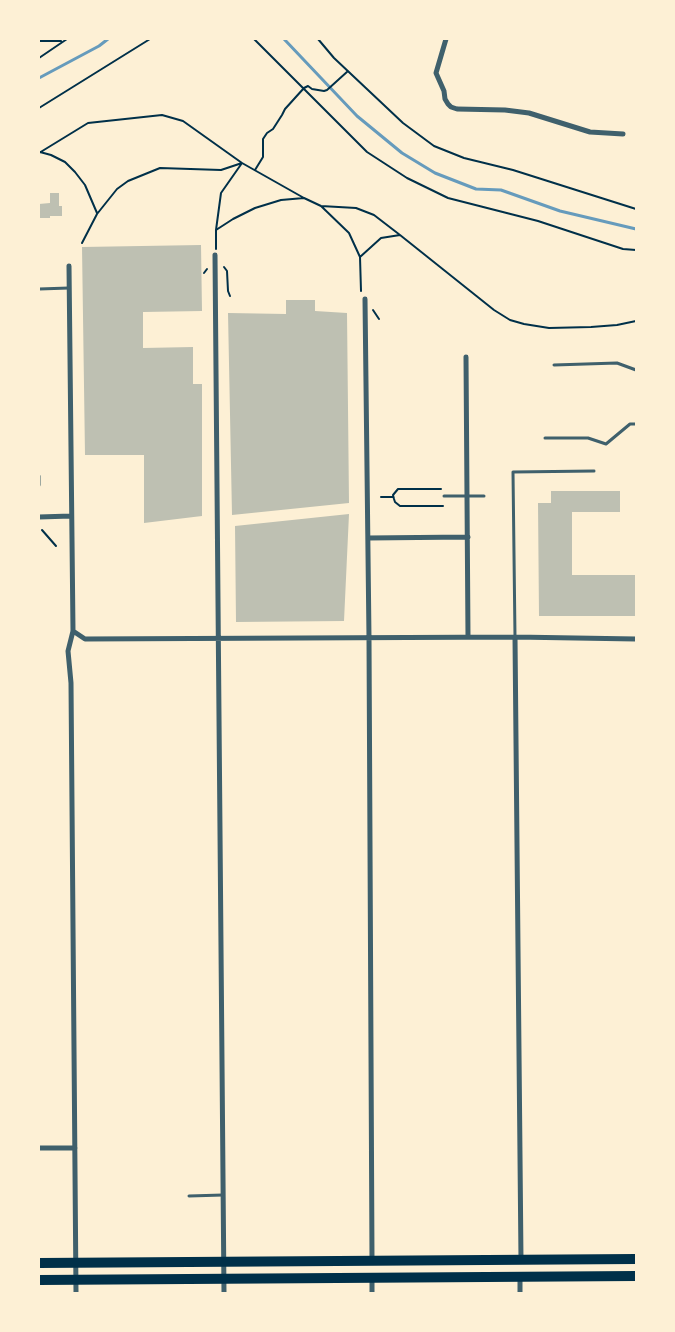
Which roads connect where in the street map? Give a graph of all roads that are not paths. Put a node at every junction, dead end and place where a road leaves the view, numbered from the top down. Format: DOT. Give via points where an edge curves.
graph roads {
  1 [pos="446,39"];
  2 [pos="623,134"];
  3 [pos="215,255"];
  4 [pos="69,266"];
  5 [pos="39,288"];
  6 [pos="69,288"];
  7 [pos="365,299"];
  8 [pos="466,357"];
  9 [pos="554,366"];
  10 [pos="636,370"];
  11 [pos="636,424"];
  12 [pos="545,438"];
  13 [pos="594,471"];
  14 [pos="39,476"];
  15 [pos="39,485"];
  16 [pos="444,496"];
  17 [pos="467,496"];
  18 [pos="484,496"];
  19 [pos="71,516"];
  20 [pos="39,518"];
  21 [pos="468,537"];
  22 [pos="368,538"];
  23 [pos="73,631"];
  24 [pos="468,637"];
  25 [pos="515,637"];
  26 [pos="369,638"];
  27 [pos="636,638"];
  28 [pos="219,639"];
  29 [pos="39,1148"];
  30 [pos="75,1148"];
  31 [pos="223,1195"];
  32 [pos="189,1196"];
  33 [pos="636,1259"];
  34 [pos="521,1260"];
  35 [pos="372,1261"];
  36 [pos="224,1262"];
  37 [pos="39,1263"];
  38 [pos="76,1263"];
  39 [pos="520,1276"];
  40 [pos="636,1276"];
  41 [pos="223,1278"];
  42 [pos="372,1278"];
  43 [pos="39,1280"];
  44 [pos="76,1280"];
  45 [pos="76,1293"];
  46 [pos="224,1293"];
  47 [pos="372,1293"];
  48 [pos="520,1293"];
  1 -- 2 [label="street" via="436,73 451,108 529,113 590,132"];
  3 -- 28 [label="street"];
  4 -- 6 [label="street"];
  5 -- 6 [label="lane"];
  6 -- 19 [label="street"];
  7 -- 22 [label="street"];
  8 -- 17 [label="street"];
  9 -- 10 [label="lane" via="618,364"];
  11 -- 12 [label="lane" via="630,424 606,444 588,438"];
  13 -- 25 [label="lane" via="513,472"];
  14 -- 15 [label="lane"];
  16 -- 17 [label="lane"];
  17 -- 18 [label="lane"];
  17 -- 21 [label="street"];
  19 -- 20 [label="street"];
  19 -- 23 [label="street"];
  21 -- 22 [label="street"];
  21 -- 24 [label="street"];
  22 -- 26 [label="street"];
  23 -- 28 [label="street" via="85,639"];
  23 -- 30 [label="street" via="68,651 71,683"];
  24 -- 25 [label="street"];
  24 -- 26 [label="street"];
  25 -- 27 [label="street"];
  25 -- 34 [label="street"];
  26 -- 28 [label="street"];
  26 -- 35 [label="street"];
  28 -- 31 [label="street"];
  29 -- 30 [label="street"];
  30 -- 38 [label="street"];
  31 -- 32 [label="lane"];
  31 -- 36 [label="street"];
  33 -- 34 [label="main road"];
  34 -- 35 [label="main road"];
  35 -- 36 [label="main road"];
  36 -- 38 [label="main road"];
  36 -- 41 [label="street"];
  37 -- 38 [label="main road"];
  38 -- 44 [label="street"];
  39 -- 40 [label="main road"];
  39 -- 42 [label="main road"];
  39 -- 48 [label="street"];
  41 -- 42 [label="main road"];
  41 -- 44 [label="main road"];
  41 -- 46 [label="street"];
  42 -- 47 [label="street"];
  43 -- 44 [label="main road"];
  44 -- 45 [label="street"];
}
